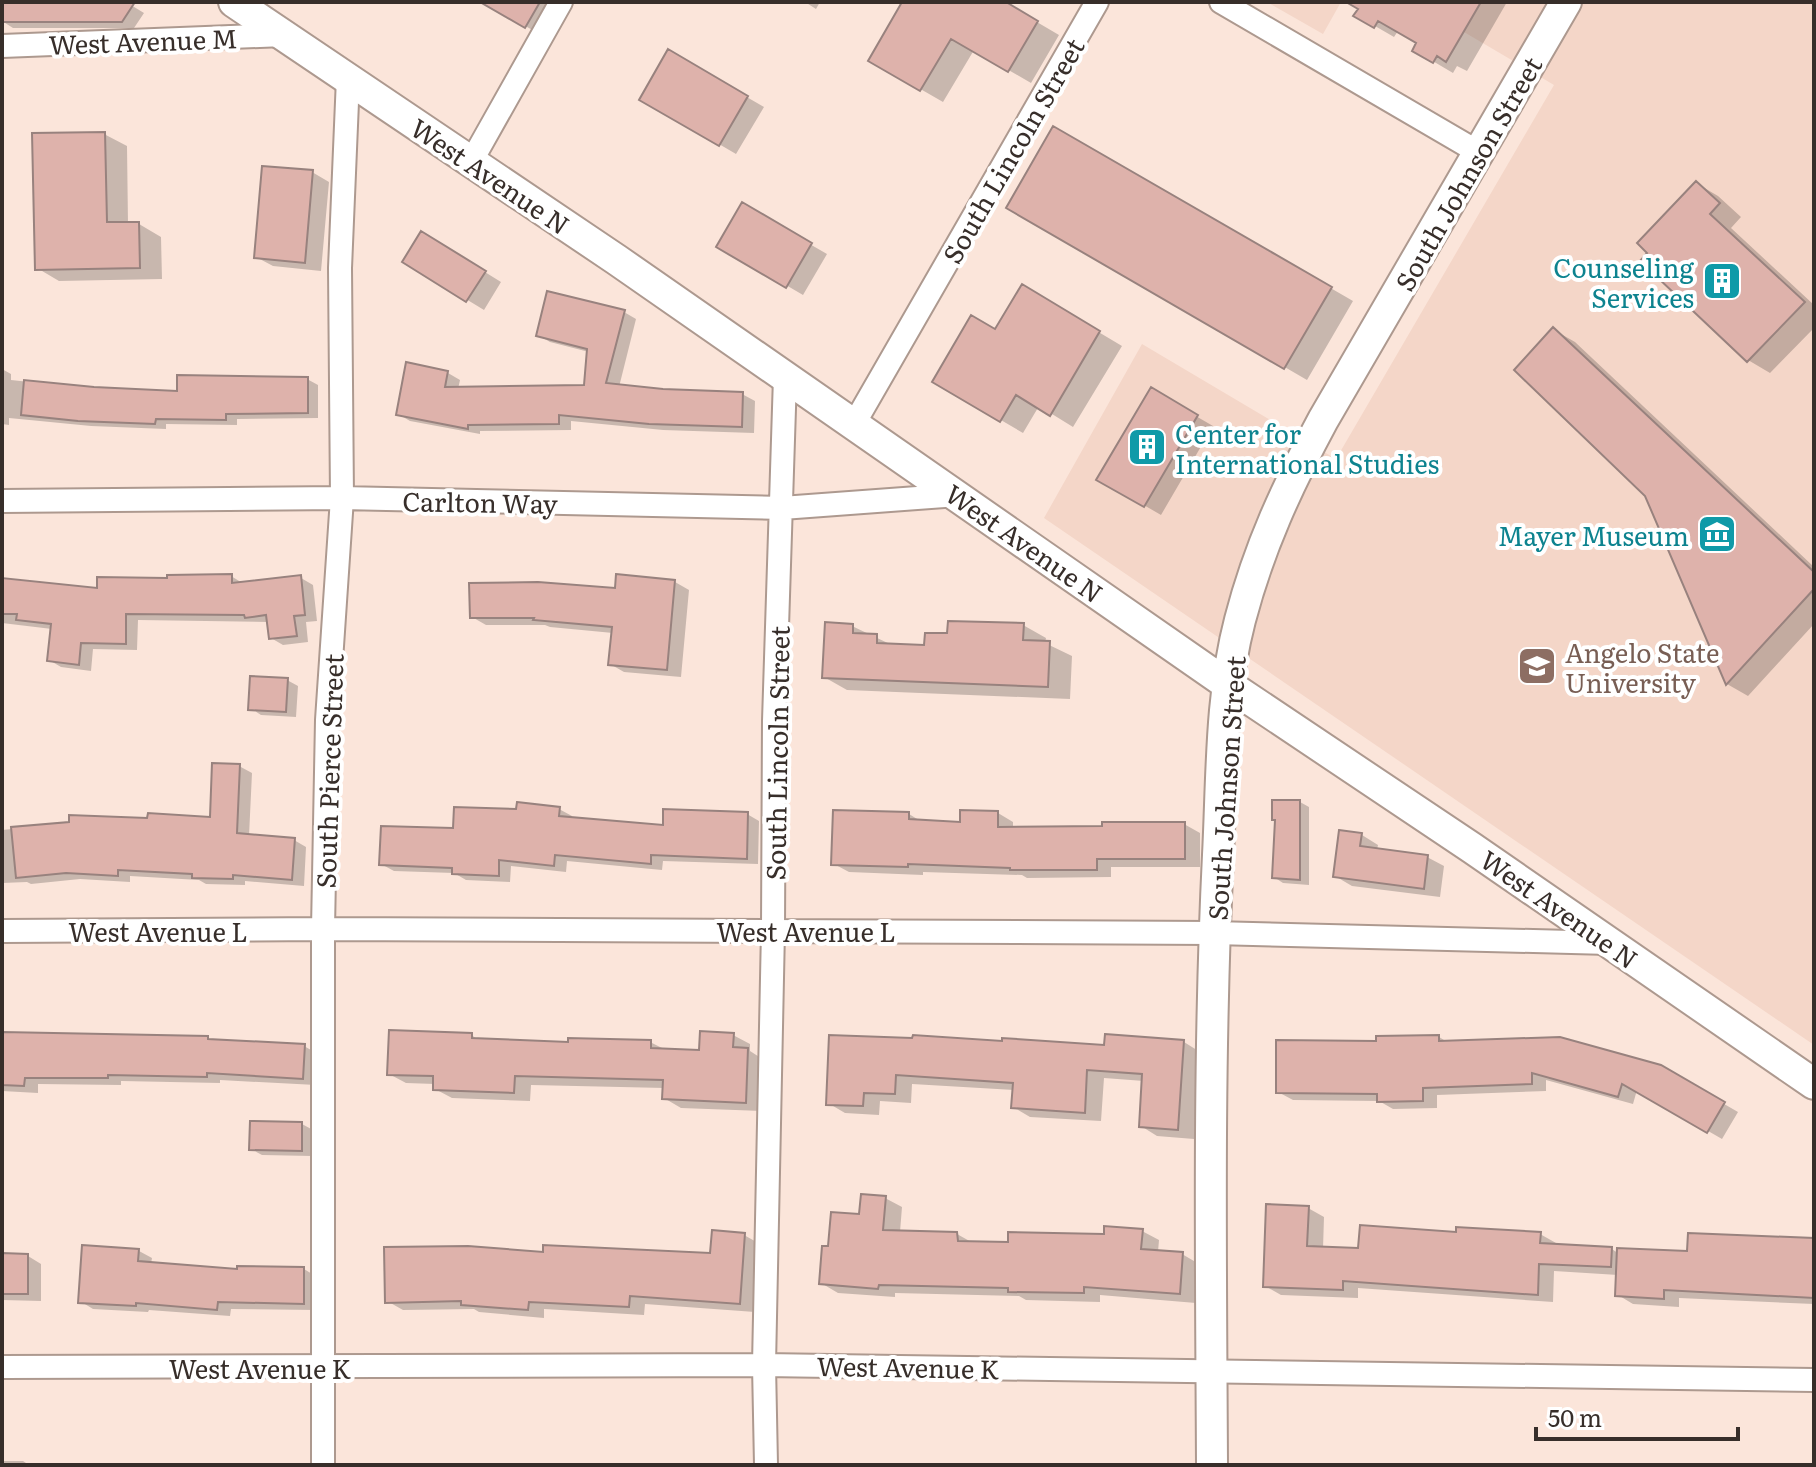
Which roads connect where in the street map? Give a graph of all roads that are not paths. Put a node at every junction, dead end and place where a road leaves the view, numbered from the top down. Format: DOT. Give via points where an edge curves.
graph roads {
  1 [pos="234,2"];
  2 [pos="561,2"];
  3 [pos="1097,2"];
  4 [pos="1221,2"];
  5 [pos="1566,2"];
  6 [pos="284,35"];
  7 [pos="2,46"];
  8 [pos="348,78"];
  9 [pos="1478,152"];
  10 [pos="471,162"];
  11 [pos="785,377"];
  12 [pos="854,424"];
  13 [pos="958,495"];
  14 [pos="342,498"];
  15 [pos="2,501"];
  16 [pos="782,508"];
  17 [pos="1227,684"];
  18 [pos="323,929"];
  19 [pos="773,930"];
  20 [pos="2,931"];
  21 [pos="1214,933"];
  22 [pos="1610,943"];
  23 [pos="1814,1084"];
  24 [pos="764,1365"];
  25 [pos="2,1367"];
  26 [pos="324,1367"];
  27 [pos="1211,1370"];
  28 [pos="1814,1380"];
  29 [pos="323,1465"];
  30 [pos="766,1465"];
  31 [pos="1212,1465"];
  1 -- 6 [label="main road, West Avenue N"];
  2 -- 10 [label="street"];
  3 -- 12 [label="street, South Lincoln Street"];
  4 -- 9 [label="street"];
  5 -- 9 [label="main road, South Johnson Street"];
  6 -- 7 [label="street, West Avenue M"];
  6 -- 8 [label="main road, West Avenue N"];
  8 -- 10 [label="main road, West Avenue N"];
  8 -- 14 [label="street, South Pierce Street" via="340,268"];
  9 -- 17 [label="main road, South Johnson Street" via="1291,480 1264,540"];
  10 -- 11 [label="main road, West Avenue N"];
  11 -- 12 [label="main road, West Avenue N"];
  11 -- 16 [label="street, South Lincoln Street"];
  12 -- 13 [label="main road, West Avenue N"];
  13 -- 16 [label="street, Carlton Way"];
  13 -- 17 [label="main road, West Avenue N"];
  14 -- 15 [label="street, Carlton Way"];
  14 -- 16 [label="street, Carlton Way"];
  14 -- 18 [label="street, South Pierce Street" via="327,720"];
  16 -- 19 [label="street, South Lincoln Street"];
  17 -- 21 [label="main road, South Johnson Street"];
  17 -- 22 [label="main road, West Avenue N"];
  18 -- 19 [label="street, West Avenue L"];
  18 -- 20 [label="street, West Avenue L"];
  18 -- 26 [label="street, South Pierce Street"];
  19 -- 21 [label="street, West Avenue L"];
  19 -- 24 [label="street, South Lincoln Street"];
  21 -- 22 [label="street, West Avenue L"];
  21 -- 27 [label="main road, South Johnson Street"];
  22 -- 23 [label="main road, West Avenue N"];
  24 -- 26 [label="street, West Avenue K"];
  24 -- 27 [label="street, West Avenue K"];
  24 -- 30 [label="street, South Lincoln Street"];
  25 -- 26 [label="street, West Avenue K"];
  26 -- 29 [label="street, South Pierce Street"];
  27 -- 28 [label="street, West Avenue K"];
  27 -- 31 [label="main road, South Johnson Street"];
}
